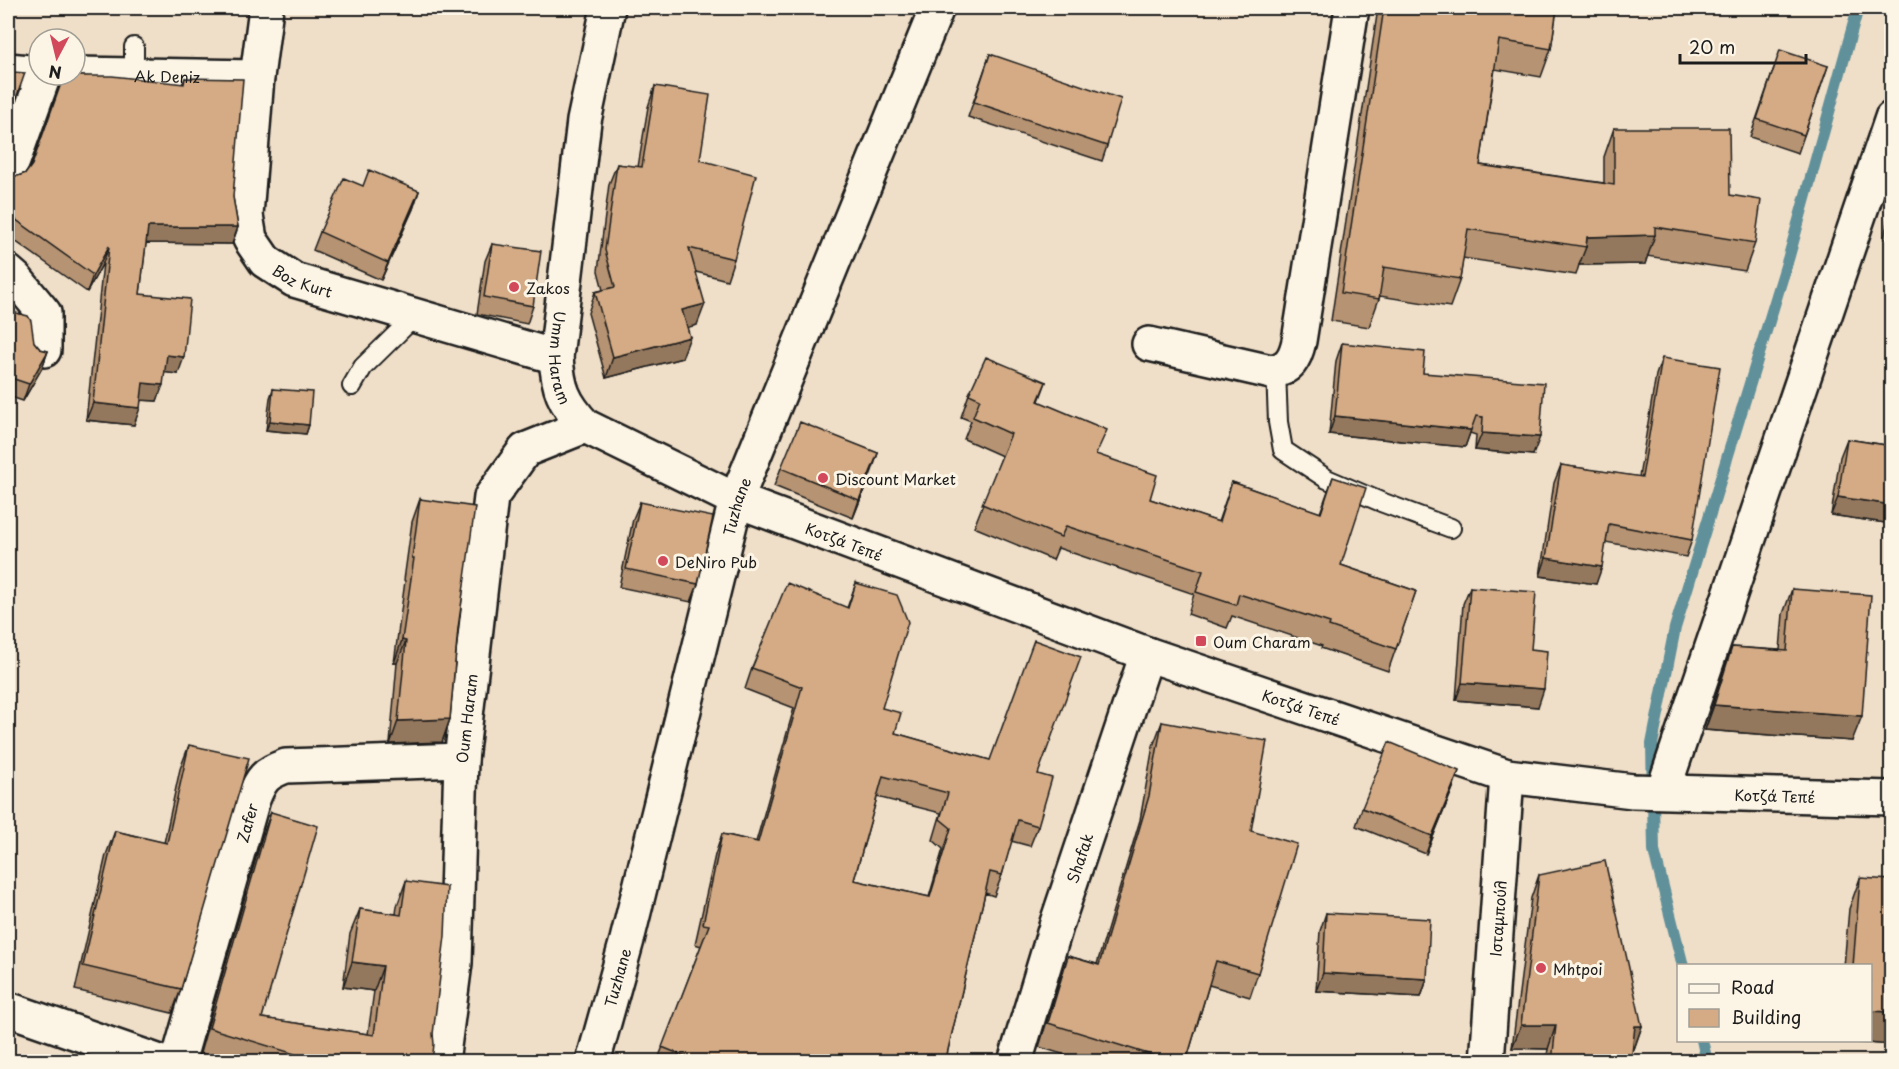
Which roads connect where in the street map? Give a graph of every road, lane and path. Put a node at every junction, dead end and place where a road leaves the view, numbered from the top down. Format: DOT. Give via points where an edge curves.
graph roads {
  1 [pos="266,8"];
  2 [pos="608,8"];
  3 [pos="937,8"];
  4 [pos="1352,8"];
  5 [pos="8,70"];
  6 [pos="87,71"];
  7 [pos="27,72"];
  8 [pos="257,77"];
  9 [pos="40,87"];
  10 [pos="1892,118"];
  11 [pos="8,175"];
  12 [pos="8,272"];
  13 [pos="415,316"];
  14 [pos="1149,344"];
  15 [pos="44,350"];
  16 [pos="556,357"];
  17 [pos="1276,371"];
  18 [pos="352,386"];
  19 [pos="585,426"];
  20 [pos="736,500"];
  21 [pos="1451,528"];
  22 [pos="1147,654"];
  23 [pos="461,760"];
  24 [pos="1507,776"];
  25 [pos="1648,791"];
  26 [pos="1892,798"];
  27 [pos="8,1009"];
  28 [pos="149,1059"];
  29 [pos="178,1062"];
  30 [pos="442,1062"];
  31 [pos="593,1062"];
  32 [pos="1015,1062"];
  33 [pos="1487,1062"];
  1 -- 8 [label="street, Boz Kurt"];
  2 -- 16 [label="street, Umm Haram" via="584,120"];
  3 -- 20 [label="street, Tuzhane"];
  4 -- 17 [label="street" via="1299,341 1295,358 1284,370"];
  5 -- 7 [label="street"];
  6 -- 8 [label="street, Ak Deniz" via="134,60"];
  8 -- 13 [label="street, Boz Kurt" via="246,215 250,239 265,261 294,280"];
  9 -- 11 [label="street"];
  10 -- 25 [label="street"];
  12 -- 15 [label="street" via="44,313"];
  13 -- 16 [label="street, Boz Kurt"];
  13 -- 18 [label="lane" via="363,367"];
  14 -- 17 [label="street"];
  16 -- 19 [label="street, Umm Haram" via="561,390 569,409"];
  17 -- 21 [label="lane" via="1283,450 1327,479"];
  19 -- 20 [label="street, Umm Haram"];
  19 -- 23 [label="street, Oum Haram" via="525,450 491,497"];
  20 -- 22 [label="street, Κοτζά Τεπέ"];
  20 -- 31 [label="street, Tuzhane"];
  22 -- 24 [label="street, Κοτζά Τεπέ"];
  22 -- 32 [label="street, Shafak" via="1056,923"];
  23 -- 29 [label="street, Zafer" via="262,768"];
  23 -- 30 [label="street, Oum Haram" via="455,963"];
  24 -- 25 [label="street, Κοτζά Τεπέ"];
  24 -- 33 [label="street, Ισταμπούλ"];
  25 -- 26 [label="street, Κοτζά Τεπέ"];
  27 -- 28 [label="street"];
}
